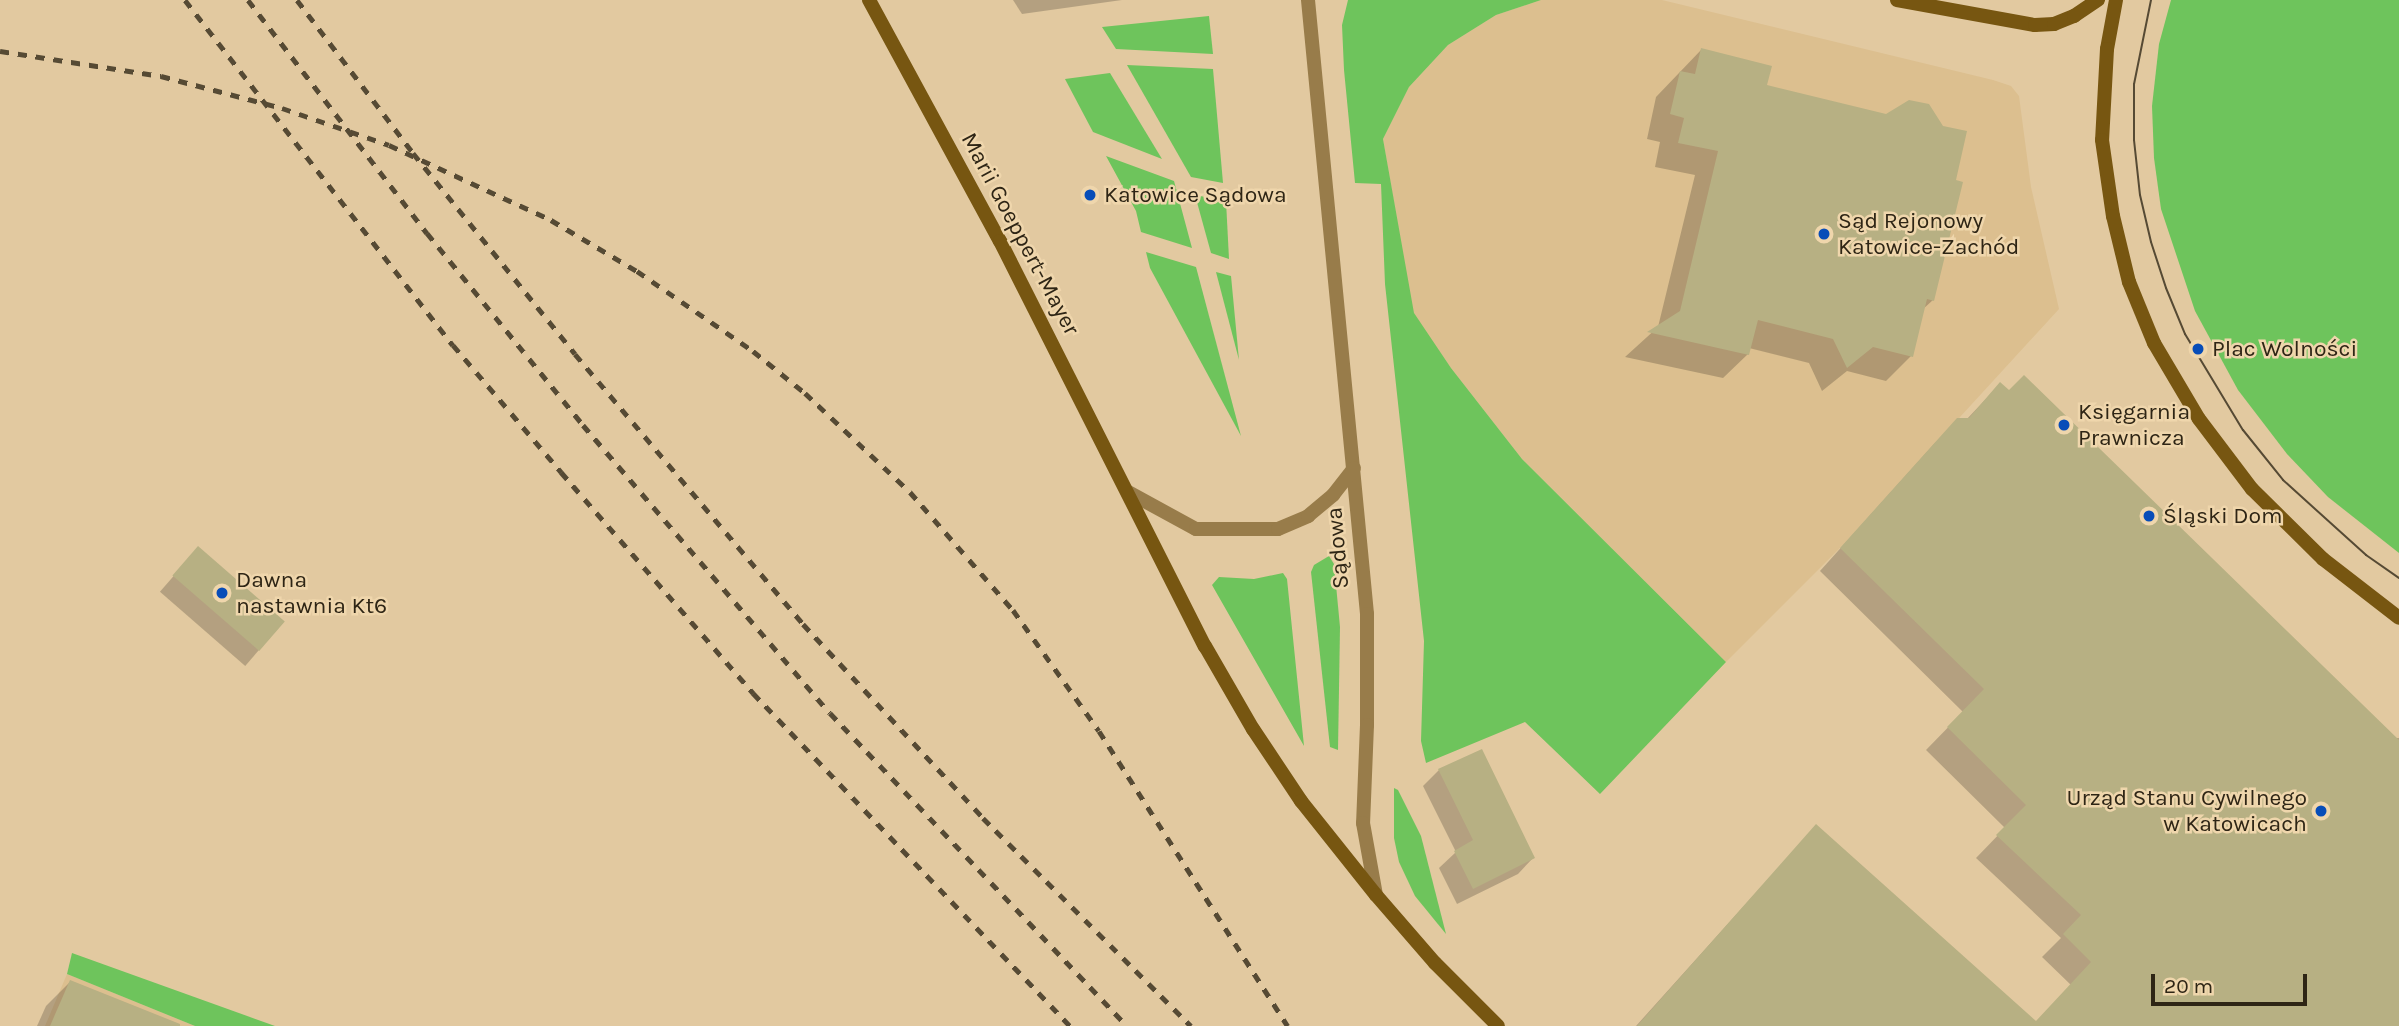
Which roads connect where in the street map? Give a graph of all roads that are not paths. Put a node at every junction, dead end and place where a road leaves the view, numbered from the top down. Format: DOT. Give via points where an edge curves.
graph roads {
  1 [pos="869,0"];
  2 [pos="1308,0"];
  3 [pos="1317,0"];
  4 [pos="1897,0"];
  5 [pos="2098,0"];
  6 [pos="2116,0"];
  7 [pos="1310,18"];
  8 [pos="1354,468"];
  9 [pos="1128,492"];
  10 [pos="2399,618"];
  11 [pos="1376,895"];
  12 [pos="1498,1026"];
  1 -- 9 [label="main road, Marii Goeppert-Mayer" via="1000,241"];
  2 -- 7 [label="lane, Sądowa"];
  3 -- 7 [label="lane, Sądowa"];
  4 -- 5 [label="main road" via="2035,25 2054,24"];
  6 -- 10 [label="main road" via="2107,49 2102,140 2129,282 2154,343 2199,419 2252,489 2323,559"];
  7 -- 8 [label="lane, Sądowa"];
  8 -- 9 [label="lane" via="1333,495 1308,516 1278,529 1196,529"];
  8 -- 11 [label="lane, Sądowa" via="1367,614 1363,823"];
  9 -- 11 [label="main road, Marii Goeppert-Mayer" via="1252,729 1301,801"];
  11 -- 12 [label="main road"];
}
